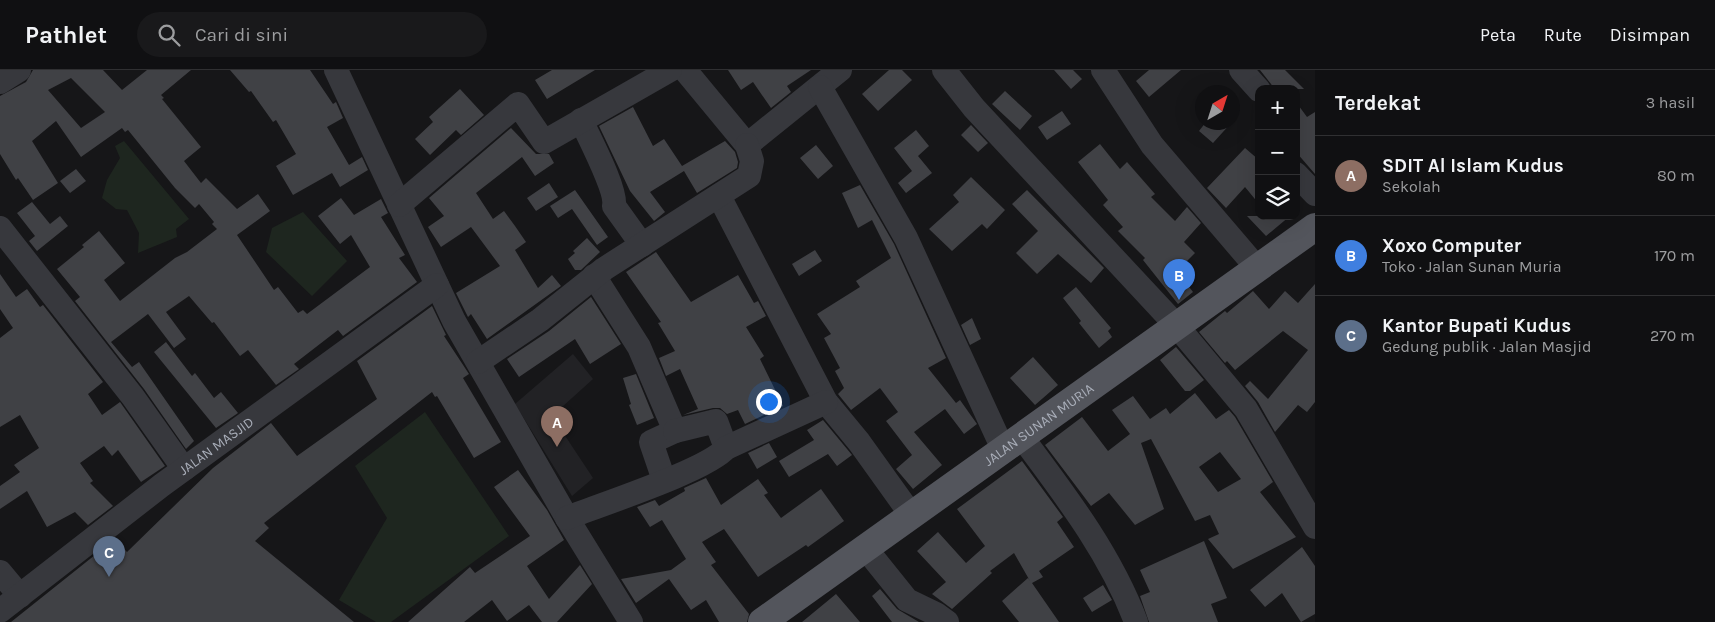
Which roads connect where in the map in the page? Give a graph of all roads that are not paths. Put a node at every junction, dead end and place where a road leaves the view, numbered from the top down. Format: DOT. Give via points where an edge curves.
graph roads {
  1 [pos="19,70"];
  2 [pos="336,70"];
  3 [pos="840,70"];
  4 [pos="944,70"];
  5 [pos="1103,70"];
  6 [pos="1241,70"];
  7 [pos="686,71"];
  8 [pos="0,82"];
  9 [pos="1255,86"];
  10 [pos="820,87"];
  11 [pos="581,120"];
  12 [pos="747,145"];
  13 [pos="1297,175"];
  14 [pos="1315,194"];
  15 [pos="718,196"];
  16 [pos="399,204"];
  17 [pos="0,228"];
  18 [pos="1312,232"];
  19 [pos="642,245"];
  20 [pos="1257,268"];
  21 [pos="594,276"];
  22 [pos="437,285"];
  23 [pos="1176,325"];
  24 [pos="478,362"];
  25 [pos="826,402"];
  26 [pos="675,432"];
  27 [pos="1012,442"];
  28 [pos="726,448"];
  29 [pos="184,469"];
  30 [pos="664,480"];
  31 [pos="912,516"];
  32 [pos="567,518"];
  33 [pos="1315,528"];
  34 [pos="866,549"];
  35 [pos="0,572"];
  36 [pos="20,596"];
  37 [pos="0,610"];
  38 [pos="631,622"];
  39 [pos="762,622"];
  40 [pos="947,622"];
  41 [pos="1136,622"];
  1 -- 8 [label="street"];
  2 -- 16 [label="street"];
  3 -- 10 [label="street"];
  4 -- 23 [label="street" via="974,108"];
  5 -- 20 [label="street" via="1152,145"];
  6 -- 9 [label="street"];
  7 -- 11 [label="street"];
  7 -- 12 [label="street"];
  10 -- 12 [label="street"];
  10 -- 27 [label="street" via="906,238"];
  11 -- 16 [label="street" via="544,142 518,104"];
  11 -- 19 [label="street" via="607,178 614,206"];
  12 -- 15 [label="street" via="752,161 750,176"];
  13 -- 14 [label="street"];
  15 -- 19 [label="street"];
  15 -- 25 [label="street"];
  16 -- 22 [label="street"];
  17 -- 29 [label="street" via="133,397"];
  18 -- 20 [label="main road, JALAN SUNAN MURIA"];
  19 -- 21 [label="street"];
  20 -- 23 [label="main road, JALAN SUNAN MURIA"];
  21 -- 24 [label="street" via="540,320"];
  21 -- 26 [label="street" via="639,347"];
  22 -- 24 [label="street"];
  22 -- 29 [label="street, JALAN MASJID"];
  23 -- 27 [label="main road, JALAN SUNAN MURIA"];
  23 -- 33 [label="street" via="1246,410"];
  24 -- 32 [label="street"];
  25 -- 28 [label="street"];
  25 -- 31 [label="street"];
  26 -- 28 [label="street" via="716,421"];
  26 -- 30 [label="street" via="651,442"];
  27 -- 31 [label="main road, JALAN SUNAN MURIA"];
  27 -- 41 [label="street" via="1080,515 1118,582"];
  28 -- 30 [label="street" via="720,455"];
  29 -- 36 [label="street, JALAN MASJID"];
  30 -- 32 [label="street"];
  31 -- 34 [label="main road, JALAN SUNAN MURIA"];
  32 -- 38 [label="street"];
  34 -- 39 [label="main road, JALAN SUNAN MURIA"];
  34 -- 40 [label="street" via="907,600"];
  35 -- 36 [label="street"];
  36 -- 37 [label="street, JALAN MASJID"];
}
